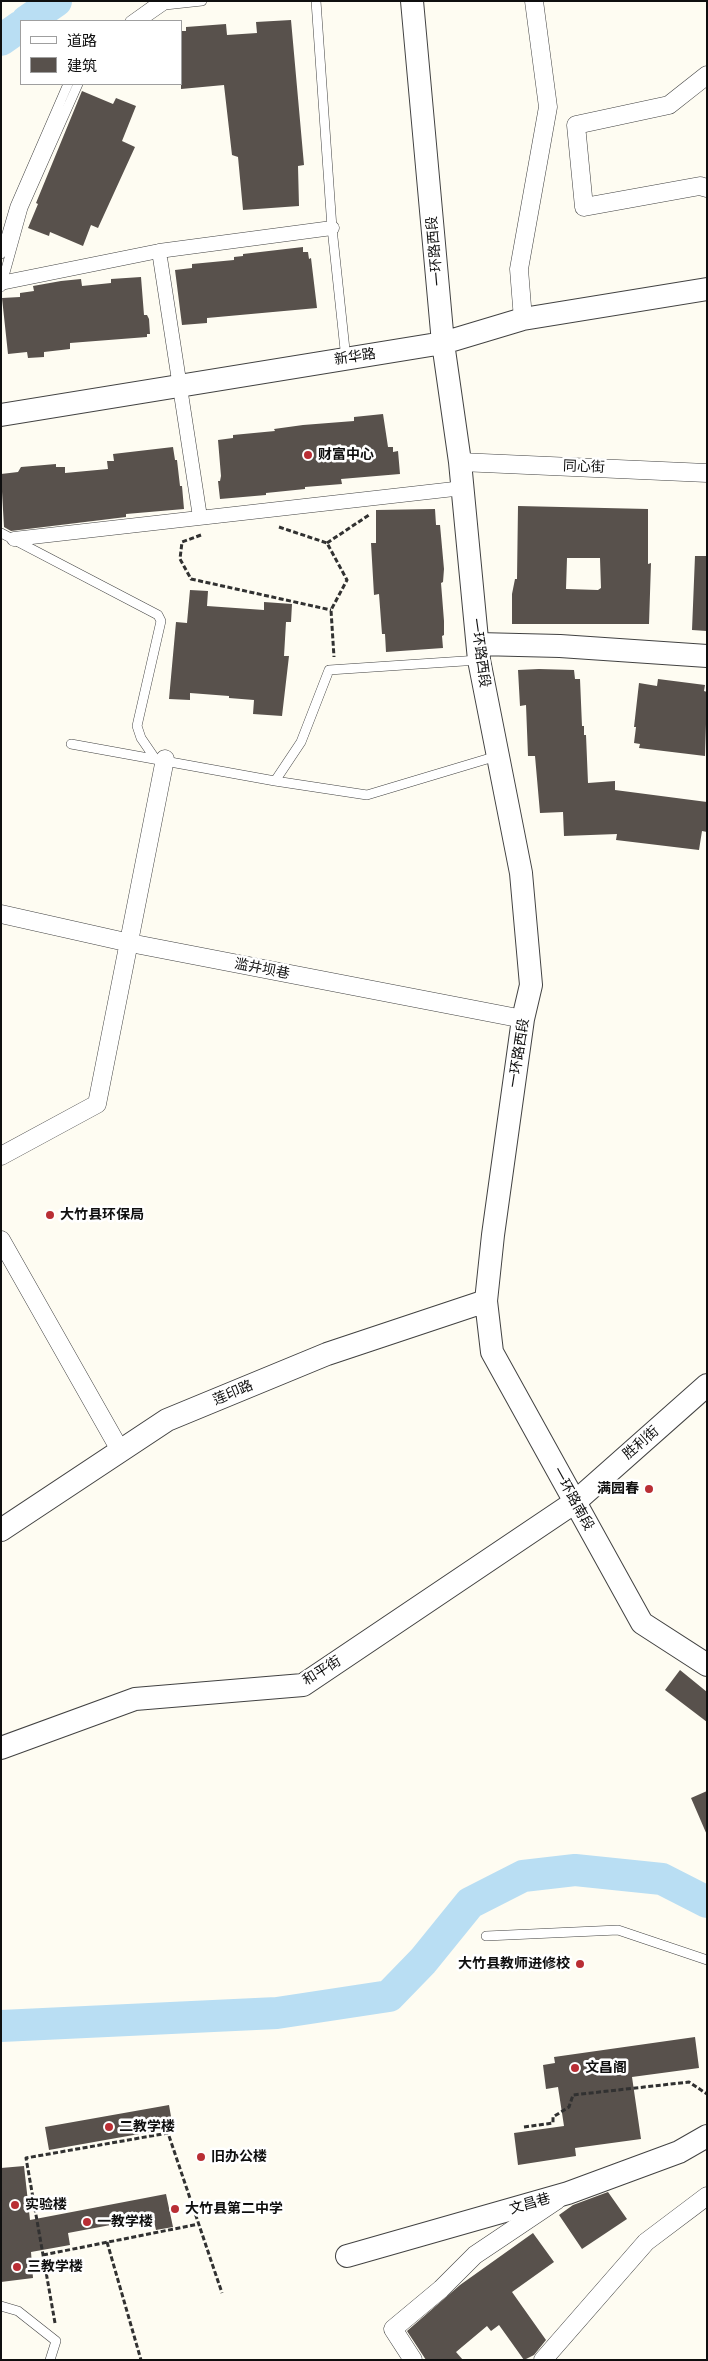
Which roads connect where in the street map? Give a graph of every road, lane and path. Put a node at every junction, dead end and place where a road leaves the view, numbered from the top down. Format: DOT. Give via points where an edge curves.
graph roads {
  1 [pos="158,1"];
  2 [pos="202,1"];
  3 [pos="316,1"];
  4 [pos="412,1"];
  5 [pos="534,1"];
  6 [pos="131,20"];
  7 [pos="143,20"];
  8 [pos="707,75"];
  9 [pos="68,85"];
  10 [pos="78,85"];
  11 [pos="707,188"];
  12 [pos="332,228"];
  13 [pos="159,251"];
  14 [pos="1,254"];
  15 [pos="2,284"];
  16 [pos="707,290"];
  17 [pos="523,319"];
  18 [pos="443,343"];
  19 [pos="346,359"];
  20 [pos="182,385"];
  21 [pos="1,415"];
  22 [pos="460,462"];
  23 [pos="707,473"];
  24 [pos="463,488"];
  25 [pos="371,514"];
  26 [pos="200,517"];
  27 [pos="274,527"];
  28 [pos="208,533"];
  29 [pos="8,536"];
  30 [pos="327,543"];
  31 [pos="330,610"];
  32 [pos="478,652"];
  33 [pos="707,656"];
  34 [pos="334,663"];
  35 [pos="71,744"];
  36 [pos="497,756"];
  37 [pos="159,758"];
  38 [pos="275,781"];
  39 [pos="1,914"];
  40 [pos="130,943"];
  41 [pos="524,1019"];
  42 [pos="1,1156"];
  43 [pos="1,1240"];
  44 [pos="486,1301"];
  45 [pos="707,1385"];
  46 [pos="120,1450"];
  47 [pos="575,1502"];
  48 [pos="1,1530"];
  49 [pos="707,1665"];
  50 [pos="1,1748"];
  51 [pos="486,1936"];
  52 [pos="707,1960"];
  53 [pos="707,2094"];
  54 [pos="524,2127"];
  55 [pos="707,2136"];
  56 [pos="568,2193"];
  57 [pos="707,2196"];
  58 [pos="199,2224"];
  59 [pos="107,2242"];
  60 [pos="43,2255"];
  61 [pos="347,2256"];
  62 [pos="222,2293"];
  63 [pos="1,2306"];
  64 [pos="57,2331"];
  65 [pos="50,2360"];
  66 [pos="141,2360"];
  67 [pos="413,2360"];
  68 [pos="543,2360"];
  1 -- 6 [label="lane"];
  2 -- 7 [label="lane" via="165,5"];
  3 -- 12 [label="lane"];
  4 -- 18 [label="street, 一环路西段"];
  5 -- 17 [label="street" via="548,107 519,269"];
  8 -- 11 [label="street" via="669,105 576,125 584,207 700,186"];
  9 -- 14 [label="lane" via="15,206"];
  10 -- 15 [label="lane" via="23,208"];
  12 -- 13 [label="street"];
  12 -- 19 [label="lane"];
  13 -- 15 [label="street"];
  13 -- 20 [label="street"];
  16 -- 17 [label="street, 新华路"];
  17 -- 18 [label="street, 新华路"];
  18 -- 19 [label="street, 新华路"];
  18 -- 22 [label="street, 一环路西段"];
  19 -- 20 [label="street, 新华路"];
  20 -- 21 [label="street, 新华路"];
  20 -- 26 [label="street"];
  22 -- 23 [label="street, 同心街"];
  22 -- 24 [label="street, 一环路西段"];
  24 -- 26 [label="street"];
  24 -- 32 [label="street, 一环路西段"];
  25 -- 30 [label="path"];
  26 -- 29 [label="street"];
  27 -- 30 [label="path" via="283,526"];
  28 -- 31 [label="path" via="182,542 180,559 191,579"];
  29 -- 37 [label="lane" via="158,615 161,621 137,726 141,738"];
  30 -- 31 [label="path" via="347,580"];
  31 -- 34 [label="path"];
  32 -- 33 [label="street" via="560,646"];
  32 -- 36 [label="street, 一环路西段"];
  32 -- 38 [label="lane" via="329,670 301,742"];
  35 -- 37 [label="lane"];
  36 -- 38 [label="lane" via="366,795"];
  36 -- 41 [label="street, 一环路西段" via="521,873 531,985"];
  37 -- 38 [label="lane"];
  37 -- 40 [label="street"];
  39 -- 40 [label="street, 滥井坝巷"];
  40 -- 41 [label="street, 滥井坝巷"];
  40 -- 42 [label="street" via="97,1104"];
  41 -- 44 [label="street, 一环路西段"];
  43 -- 46 [label="street"];
  44 -- 46 [label="street, 莲印路" via="327,1354 167,1420"];
  44 -- 47 [label="street, 一环路南段" via="492,1352"];
  45 -- 47 [label="street, 胜利街"];
  46 -- 48 [label="street, 莲印路"];
  47 -- 49 [label="street, 一环路南段" via="642,1623"];
  47 -- 50 [label="street, 和平街" via="304,1685 135,1699"];
  51 -- 52 [label="lane" via="618,1930"];
  53 -- 54 [label="path" via="689,2082 573,2094 569,2106 553,2117 553,2123"];
  55 -- 56 [label="street, 文昌巷" via="679,2152"];
  56 -- 61 [label="street, 文昌巷"];
  56 -- 67 [label="street" via="476,2255 392,2329"];
  57 -- 68 [label="street" via="646,2242"];
  58 -- 59 [label="path"];
  58 -- 60 [label="path" via="168,2133 26,2158"];
  58 -- 62 [label="path"];
  59 -- 60 [label="path"];
  59 -- 66 [label="path"];
  60 -- 64 [label="path"];
  63 -- 65 [label="lane" via="18,2311 56,2341"];
}
